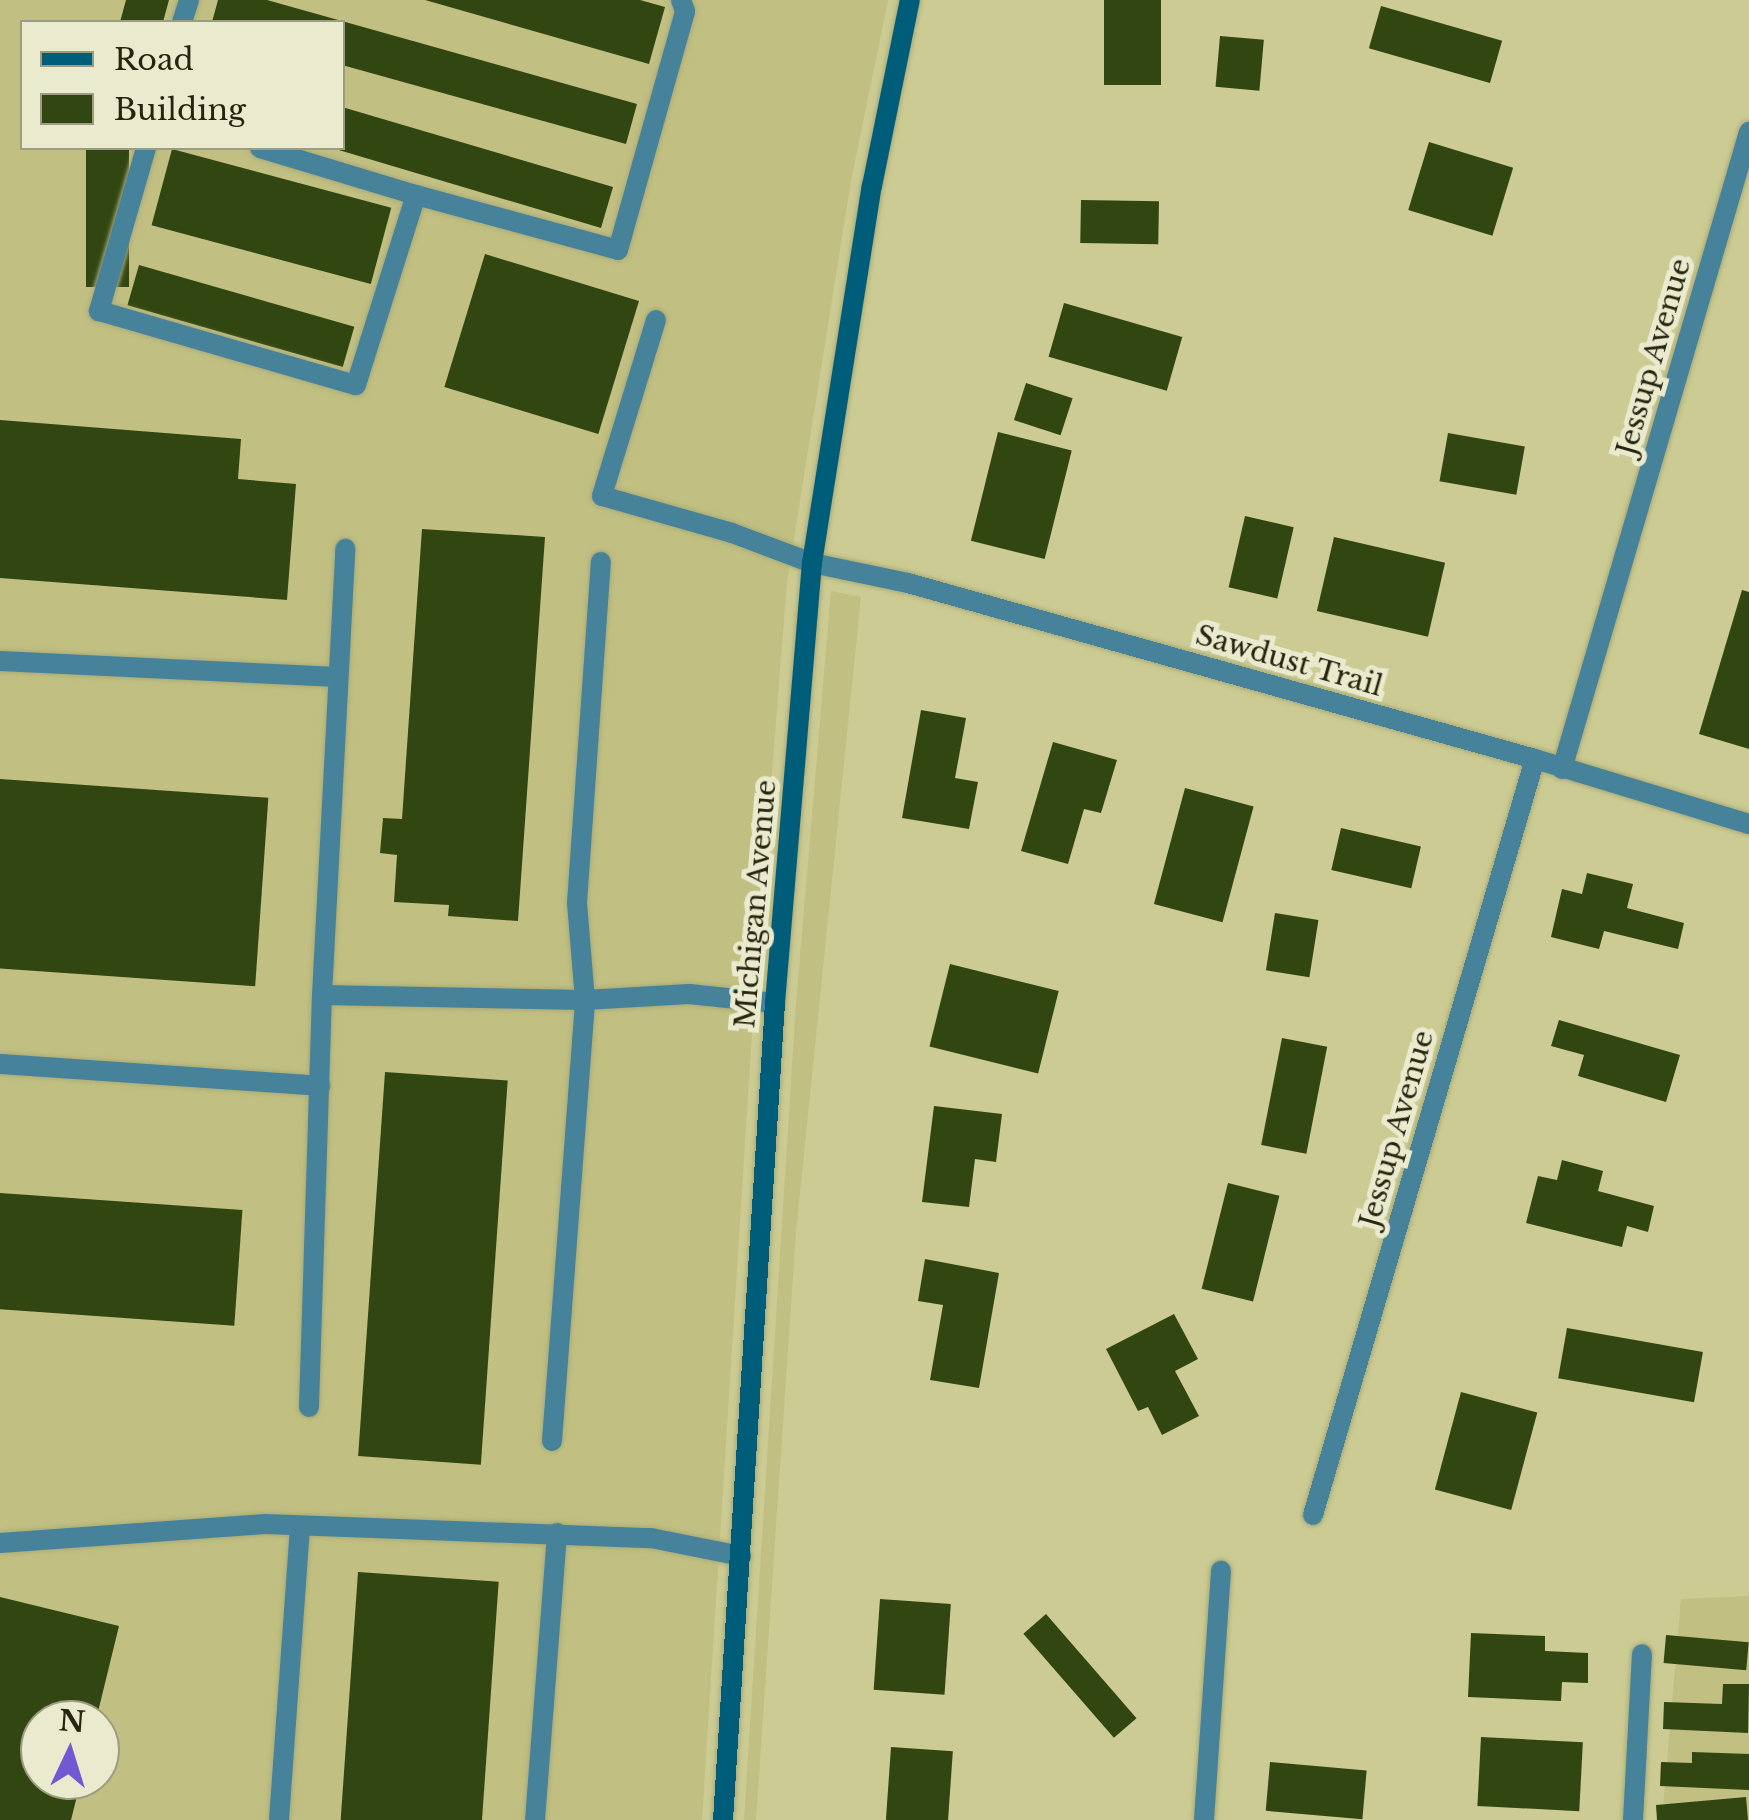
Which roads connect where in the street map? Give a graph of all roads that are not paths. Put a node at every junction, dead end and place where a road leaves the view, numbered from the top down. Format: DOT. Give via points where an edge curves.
graph roads {
  1 [pos="681,0"];
  2 [pos="910,0"];
  3 [pos="1749,132"];
  4 [pos="145,150"];
  5 [pos="267,150"];
  6 [pos="416,194"];
  7 [pos="656,320"];
  8 [pos="345,549"];
  9 [pos="601,562"];
  10 [pos="812,563"];
  11 [pos="0,661"];
  12 [pos="338,677"];
  13 [pos="1534,759"];
  14 [pos="1562,770"];
  15 [pos="1749,824"];
  16 [pos="322,995"];
  17 [pos="584,1000"];
  18 [pos="775,1003"];
  19 [pos="0,1064"];
  20 [pos="320,1086"];
  21 [pos="309,1407"];
  22 [pos="552,1441"];
  23 [pos="1313,1516"];
  24 [pos="300,1527"];
  25 [pos="557,1533"];
  26 [pos="0,1543"];
  27 [pos="741,1556"];
  28 [pos="1221,1572"];
  29 [pos="1642,1654"];
  30 [pos="279,1820"];
  31 [pos="535,1820"];
  32 [pos="723,1820"];
  33 [pos="1204,1820"];
  34 [pos="1633,1820"];
  1 -- 6 [label="street" via="685,11 618,250"];
  2 -- 10 [label="main road, Michigan Avenue" via="872,186"];
  3 -- 14 [label="street, Jessup Avenue"];
  4 -- 6 [label="street" via="98,311 356,385"];
  5 -- 6 [label="street"];
  7 -- 10 [label="street, Sawdust Trail" via="602,496 732,532"];
  8 -- 12 [label="street"];
  9 -- 17 [label="street" via="577,904"];
  10 -- 13 [label="street, Sawdust Trail" via="908,582"];
  10 -- 18 [label="main road, Michigan Avenue"];
  11 -- 12 [label="street"];
  12 -- 16 [label="street"];
  13 -- 14 [label="street, Sawdust Trail"];
  13 -- 23 [label="street, Jessup Avenue"];
  14 -- 15 [label="street, Sawdust Trail"];
  16 -- 17 [label="street"];
  16 -- 20 [label="street"];
  17 -- 18 [label="street" via="689,994"];
  17 -- 22 [label="street"];
  18 -- 27 [label="main road, Michigan Avenue"];
  19 -- 20 [label="street"];
  20 -- 21 [label="street"];
  24 -- 25 [label="street"];
  24 -- 26 [label="street"];
  24 -- 30 [label="street"];
  25 -- 27 [label="street" via="650,1538"];
  25 -- 31 [label="street"];
  27 -- 32 [label="main road, Michigan Avenue"];
  28 -- 33 [label="street"];
  29 -- 34 [label="street"];
}
